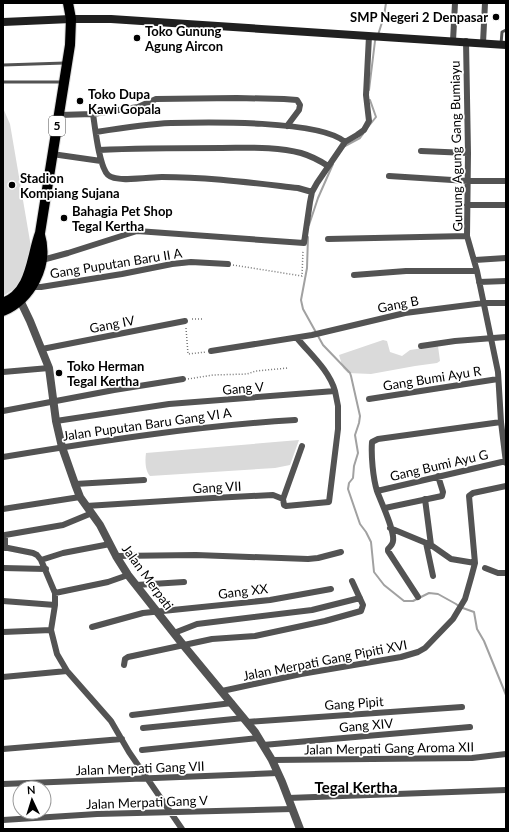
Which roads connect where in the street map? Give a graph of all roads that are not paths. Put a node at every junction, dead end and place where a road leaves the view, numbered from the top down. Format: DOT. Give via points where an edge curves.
graph roads {
  1 [pos="68,3"];
  2 [pos="455,3"];
  3 [pos="485,3"];
  4 [pos="71,19"];
  5 [pos="3,22"];
  6 [pos="506,30"];
  7 [pos="372,36"];
  8 [pos="453,41"];
  9 [pos="466,41"];
  10 [pos="483,43"];
  11 [pos="503,45"];
  12 [pos="68,63"];
  13 [pos="3,65"];
  14 [pos="3,82"];
  15 [pos="65,82"];
  16 [pos="93,114"];
  17 [pos="59,115"];
  18 [pos="287,126"];
  19 [pos="96,132"];
  20 [pos="345,142"];
  21 [pos="100,150"];
  22 [pos="421,151"];
  23 [pos="468,153"];
  24 [pos="52,154"];
  25 [pos="101,161"];
  26 [pos="328,166"];
  27 [pos="389,176"];
  28 [pos="468,181"];
  29 [pos="506,181"];
  30 [pos="312,192"];
  31 [pos="467,205"];
  32 [pos="506,205"];
  33 [pos="40,233"];
  34 [pos="468,236"];
  35 [pos="328,239"];
  36 [pos="506,258"];
  37 [pos="42,260"];
  38 [pos="475,260"];
  39 [pos="228,264"];
  40 [pos="477,271"];
  41 [pos="354,275"];
  42 [pos="506,281"];
  43 [pos="479,282"];
  44 [pos="31,287"];
  45 [pos="19,297"];
  46 [pos="3,303"];
  47 [pos="484,303"];
  48 [pos="506,303"];
  49 [pos="3,311"];
  50 [pos="185,321"];
  51 [pos="506,337"];
  52 [pos="297,338"];
  53 [pos="492,339"];
  54 [pos="421,346"];
  55 [pos="42,349"];
  56 [pos="211,351"];
  57 [pos="49,368"];
  58 [pos="3,372"];
  59 [pos="183,379"];
  60 [pos="498,379"];
  61 [pos="335,390"];
  62 [pos="369,398"];
  63 [pos="53,401"];
  64 [pos="3,411"];
  65 [pos="503,414"];
  66 [pos="295,420"];
  67 [pos="56,421"];
  68 [pos="501,422"];
  69 [pos="302,446"];
  70 [pos="62,447"];
  71 [pos="505,453"];
  72 [pos="3,457"];
  73 [pos="506,462"];
  74 [pos="438,476"];
  75 [pos="144,480"];
  76 [pos="75,484"];
  77 [pos="506,486"];
  78 [pos="377,491"];
  79 [pos="80,497"];
  80 [pos="283,499"];
  81 [pos="425,499"];
  82 [pos="86,506"];
  83 [pos="384,508"];
  84 [pos="3,509"];
  85 [pos="92,513"];
  86 [pos="390,528"];
  87 [pos="110,544"];
  88 [pos="428,544"];
  89 [pos="4,548"];
  90 [pos="341,552"];
  91 [pos="116,556"];
  92 [pos="41,560"];
  93 [pos="475,563"];
  94 [pos="3,568"];
  95 [pos="485,568"];
  96 [pos="46,569"];
  97 [pos="506,573"];
  98 [pos="128,575"];
  99 [pos="432,576"];
  100 [pos="352,581"];
  101 [pos="184,582"];
  102 [pos="136,585"];
  103 [pos="331,589"];
  104 [pos="55,593"];
  105 [pos="418,596"];
  106 [pos="360,598"];
  107 [pos="3,601"];
  108 [pos="55,605"];
  109 [pos="157,612"];
  110 [pos="92,627"];
  111 [pos="51,630"];
  112 [pos="3,632"];
  113 [pos="174,633"];
  114 [pos="184,646"];
  115 [pos="124,665"];
  116 [pos="67,671"];
  117 [pos="3,677"];
  118 [pos="222,691"];
  119 [pos="232,703"];
  120 [pos="462,707"];
  121 [pos="132,715"];
  122 [pos="245,720"];
  123 [pos="470,727"];
  124 [pos="143,728"];
  125 [pos="122,739"];
  126 [pos="261,741"];
  127 [pos="3,749"];
  128 [pos="142,750"];
  129 [pos="506,754"];
  130 [pos="272,760"];
  131 [pos="278,773"];
  132 [pos="149,779"];
  133 [pos="3,784"];
  134 [pos="506,790"];
  135 [pos="288,798"];
  136 [pos="292,809"];
  137 [pos="170,812"];
  138 [pos="3,820"];
  139 [pos="182,829"];
  140 [pos="300,829"];
  1 -- 4 [label="highway, 5"];
  2 -- 8 [label="street"];
  3 -- 10 [label="street"];
  4 -- 5 [label="main road"];
  4 -- 7 [label="main road"];
  4 -- 12 [label="highway, 5"];
  6 -- 11 [label="lane" via="502,32"];
  7 -- 8 [label="main road"];
  7 -- 20 [label="street" via="366,95 368,122 364,130"];
  8 -- 9 [label="main road"];
  9 -- 10 [label="main road"];
  9 -- 23 [label="street, Gunung Agung Gang Bumiayu"];
  10 -- 11 [label="main road"];
  12 -- 13 [label="lane"];
  12 -- 15 [label="highway, 5"];
  14 -- 15 [label="lane"];
  15 -- 17 [label="highway, 5"];
  16 -- 17 [label="street"];
  16 -- 18 [label="street" via="138,106 156,99 297,100 299,110"];
  16 -- 19 [label="street"];
  17 -- 24 [label="highway, 5"];
  18 -- 19 [label="street" via="224,122 171,123"];
  18 -- 20 [label="street" via="334,135"];
  19 -- 21 [label="street"];
  20 -- 26 [label="street"];
  21 -- 25 [label="street"];
  21 -- 26 [label="street" via="271,149 301,153"];
  22 -- 23 [label="street"];
  23 -- 28 [label="street, Gunung Agung Gang Bumiayu"];
  24 -- 25 [label="street"];
  24 -- 33 [label="highway, 5"];
  25 -- 30 [label="street" via="107,175 119,179 162,177 216,180 298,188"];
  26 -- 30 [label="street"];
  27 -- 28 [label="street"];
  28 -- 29 [label="street"];
  28 -- 31 [label="street, Gunung Agung Gang Bumiayu"];
  30 -- 37 [label="street" via="304,242 137,231"];
  31 -- 32 [label="street"];
  31 -- 34 [label="street, Gunung Agung Gang Bumiayu"];
  33 -- 37 [label="highway, 5" via="43,243"];
  33 -- 45 [label="highway, 5" via="31,269"];
  34 -- 35 [label="street"];
  34 -- 38 [label="street, Gunung Agung Gang Bumiayu"];
  36 -- 38 [label="street"];
  37 -- 44 [label="highway, 5"];
  38 -- 40 [label="street, Gunung Agung Gang Bumiayu"];
  39 -- 44 [label="street, Gang Puputan Baru II A" via="172,264"];
  40 -- 41 [label="street" via="406,271"];
  40 -- 43 [label="street, Gunung Agung Gang Bumiayu"];
  42 -- 43 [label="street"];
  43 -- 47 [label="street, Gunung Agung Gang Bumiayu"];
  44 -- 45 [label="highway, 5"];
  45 -- 46 [label="highway, 5"];
  45 -- 49 [label="highway, 5"];
  45 -- 55 [label="street, Jalan Merpati"];
  47 -- 48 [label="street, Gang B"];
  47 -- 52 [label="street, Gang B" via="405,313"];
  47 -- 53 [label="street, Gunung Agung Gang Bumiayu"];
  50 -- 55 [label="street, Gang IV"];
  51 -- 53 [label="street"];
  52 -- 56 [label="street, Gang B"];
  52 -- 61 [label="street" via="327,373"];
  53 -- 54 [label="street"];
  53 -- 60 [label="street, Gunung Agung Gang Bumiayu"];
  55 -- 57 [label="street, Jalan Merpati"];
  57 -- 58 [label="street"];
  57 -- 63 [label="street, Jalan Merpati"];
  59 -- 63 [label="street"];
  60 -- 62 [label="street, Gang Bumi Ayu R"];
  60 -- 65 [label="street, Gunung Agung Gang Bumiayu"];
  61 -- 67 [label="street, Gang V" via="169,404"];
  61 -- 80 [label="street, Gang VII" via="338,429 330,501 286,506"];
  63 -- 64 [label="street"];
  63 -- 67 [label="street, Jalan Merpati"];
  65 -- 68 [label="street, Gunung Agung Gang Bumiayu"];
  66 -- 70 [label="street, Jalan Puputan Baru Gang VI A" via="240,423"];
  67 -- 70 [label="street, Jalan Merpati"];
  68 -- 71 [label="street, Gunung Agung Gang Bumiayu"];
  68 -- 78 [label="street" via="375,440 372,446"];
  69 -- 80 [label="street"];
  70 -- 72 [label="street, Jalan Puputan Baru Gang VI A"];
  70 -- 76 [label="street, Jalan Merpati"];
  71 -- 73 [label="street, Gunung Agung Gang Bumiayu"];
  73 -- 74 [label="street, Gang Bumi Ayu G"];
  74 -- 78 [label="street, Gang Bumi Ayu G"];
  74 -- 81 [label="street" via="443,495"];
  75 -- 76 [label="street"];
  76 -- 79 [label="street, Jalan Merpati"];
  77 -- 93 [label="street" via="469,496"];
  78 -- 83 [label="street"];
  79 -- 82 [label="street, Jalan Merpati"];
  79 -- 84 [label="street"];
  80 -- 82 [label="street, Gang VII" via="273,495"];
  81 -- 83 [label="street"];
  81 -- 88 [label="street"];
  82 -- 85 [label="street, Jalan Merpati"];
  83 -- 86 [label="street"];
  85 -- 87 [label="street, Jalan Merpati"];
  85 -- 89 [label="street" via="63,525 5,535"];
  86 -- 88 [label="street"];
  86 -- 105 [label="street" via="393,543 388,551"];
  87 -- 91 [label="street, Jalan Merpati"];
  87 -- 92 [label="street"];
  88 -- 93 [label="street" via="451,559"];
  88 -- 99 [label="street"];
  89 -- 92 [label="street" via="33,553"];
  90 -- 91 [label="street" via="313,559 158,554"];
  91 -- 98 [label="street, Jalan Merpati"];
  92 -- 96 [label="street"];
  93 -- 118 [label="street, Jalan Merpati Gang Pipiti XVI" via="465,599 453,619 430,644 418,652"];
  94 -- 96 [label="street"];
  95 -- 97 [label="street"];
  96 -- 104 [label="street"];
  98 -- 102 [label="street, Jalan Merpati"];
  98 -- 104 [label="street" via="108,582"];
  100 -- 106 [label="street"];
  101 -- 102 [label="street"];
  102 -- 109 [label="street, Jalan Merpati"];
  103 -- 109 [label="street, Gang XX" via="270,600"];
  104 -- 108 [label="street"];
  106 -- 113 [label="street" via="312,610 197,624"];
  106 -- 114 [label="street" via="363,605 361,611 325,621 255,636 212,639"];
  107 -- 108 [label="street"];
  108 -- 111 [label="street"];
  109 -- 110 [label="street, Gang XX"];
  109 -- 113 [label="street, Jalan Merpati"];
  111 -- 112 [label="street"];
  111 -- 116 [label="street" via="57,654"];
  113 -- 114 [label="street, Jalan Merpati"];
  114 -- 115 [label="street" via="128,657"];
  114 -- 118 [label="street, Jalan Merpati"];
  116 -- 117 [label="street"];
  116 -- 125 [label="street"];
  118 -- 119 [label="street, Jalan Merpati"];
  119 -- 121 [label="street"];
  119 -- 122 [label="street, Jalan Merpati"];
  120 -- 122 [label="street, Gang Pipit"];
  122 -- 124 [label="street, Gang Pipit"];
  122 -- 126 [label="street, Jalan Merpati"];
  123 -- 126 [label="street, Gang XIV"];
  125 -- 127 [label="street"];
  125 -- 132 [label="street"];
  126 -- 128 [label="street, Gang XIV"];
  126 -- 130 [label="street, Jalan Merpati"];
  129 -- 130 [label="street, Jalan Merpati Gang Aroma XII" via="472,758"];
  130 -- 131 [label="street, Jalan Merpati"];
  131 -- 132 [label="street, Jalan Merpati Gang VII"];
  131 -- 135 [label="street, Jalan Merpati"];
  132 -- 133 [label="street, Jalan Merpati Gang VII"];
  132 -- 137 [label="street"];
  134 -- 135 [label="street"];
  135 -- 136 [label="street, Jalan Merpati"];
  136 -- 137 [label="street, Jalan Merpati Gang V"];
  136 -- 140 [label="street, Jalan Merpati"];
  137 -- 138 [label="street, Jalan Merpati Gang V"];
  137 -- 139 [label="street"];
}
